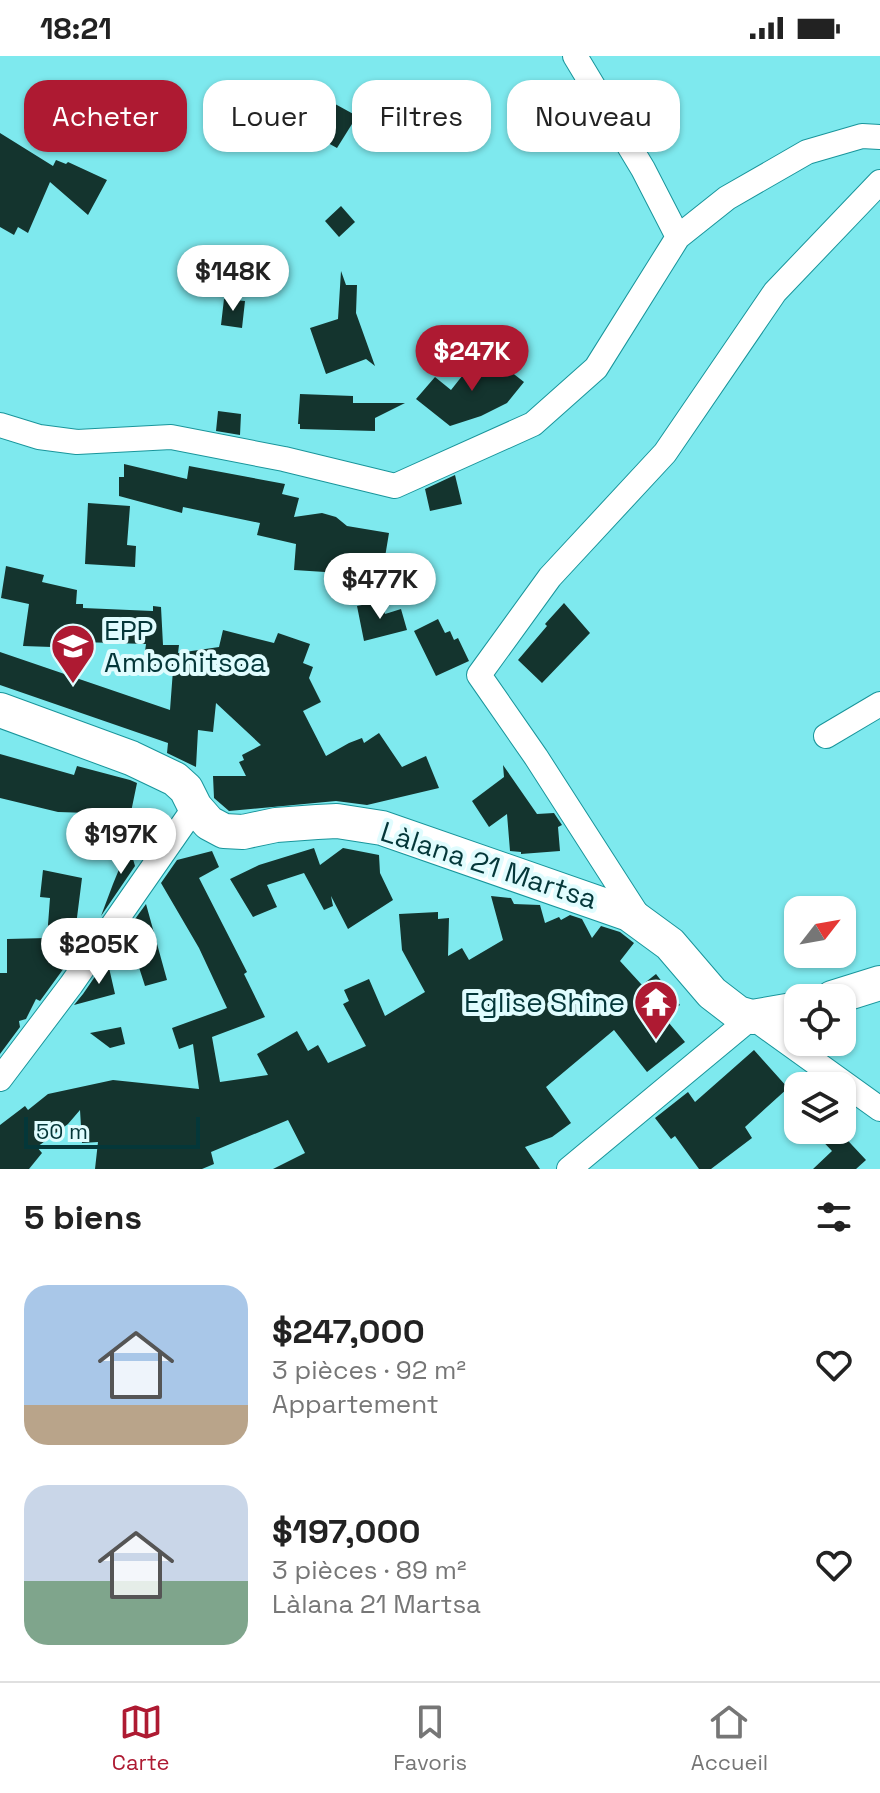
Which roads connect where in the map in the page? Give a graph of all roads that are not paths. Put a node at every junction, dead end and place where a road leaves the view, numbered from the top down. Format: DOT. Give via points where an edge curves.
graph roads {
  1 [pos="575,56"];
  2 [pos="880,137"];
  3 [pos="880,182"];
  4 [pos="678,237"];
  5 [pos="0,425"];
  6 [pos="880,704"];
  7 [pos="0,710"];
  8 [pos="826,736"];
  9 [pos="195,807"];
  10 [pos="642,922"];
  11 [pos="880,983"];
  12 [pos="856,990"];
  13 [pos="784,1011"];
  14 [pos="752,1017"];
  15 [pos="0,1079"];
  16 [pos="880,1109"];
  17 [pos="569,1169"];
  1 -- 4 [label="street"];
  2 -- 4 [label="street" via="862,136 807,152 727,198"];
  3 -- 10 [label="street" via="775,292 665,453 550,577 479,675"];
  4 -- 5 [label="street" via="596,368 533,424 395,486 171,437 77,442"];
  6 -- 8 [label="street"];
  7 -- 9 [label="street, Làlana 21 Martsa" via="175,779"];
  9 -- 10 [label="street, Làlana 21 Martsa" via="224,831 337,821 382,828 614,907"];
  9 -- 15 [label="street"];
  10 -- 14 [label="street, Làlana 21 Martsa" via="670,944 712,993"];
  11 -- 12 [label="street"];
  13 -- 14 [label="street"];
  14 -- 16 [label="street"];
  14 -- 17 [label="street"];
}
